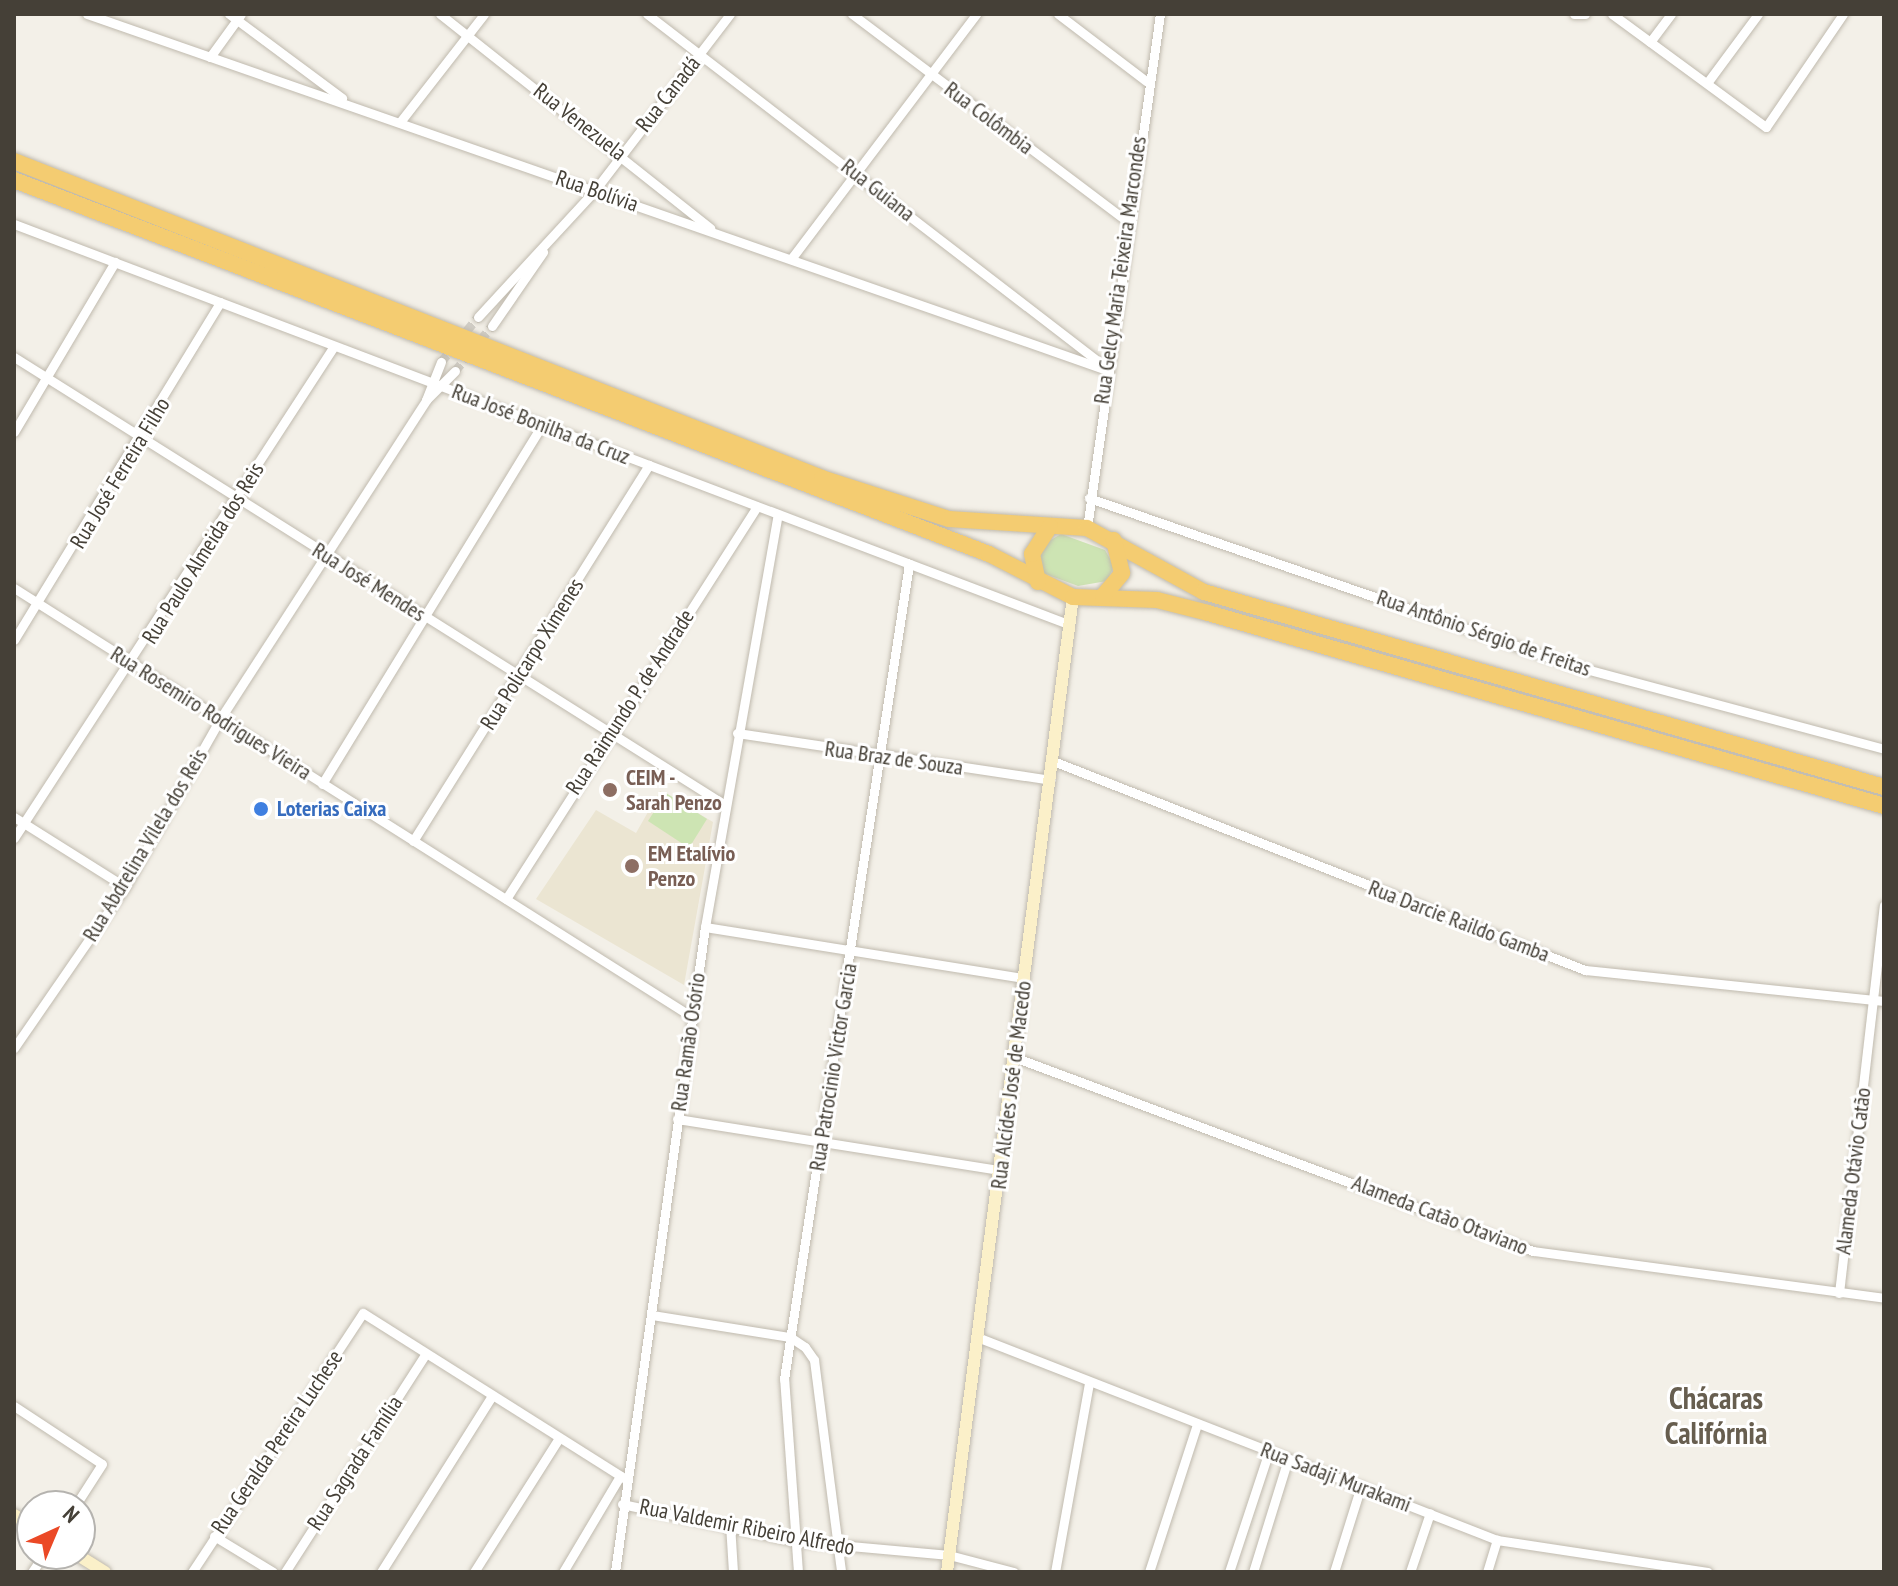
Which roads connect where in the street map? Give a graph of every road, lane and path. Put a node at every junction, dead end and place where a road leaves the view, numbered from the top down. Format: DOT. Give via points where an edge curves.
graph roads {
  1 [pos="87,14"];
  2 [pos="440,14"];
  3 [pos="484,14"];
  4 [pos="647,14"];
  5 [pos="730,14"];
  6 [pos="852,14"];
  7 [pos="976,14"];
  8 [pos="1058,14"];
  9 [pos="1160,14"];
  10 [pos="1612,14"];
  11 [pos="1671,14"];
  12 [pos="1758,14"];
  13 [pos="1843,14"];
  14 [pos="236,16"];
  15 [pos="468,35"];
  16 [pos="1650,42"];
  17 [pos="700,54"];
  18 [pos="210,57"];
  19 [pos="929,74"];
  20 [pos="1146,81"];
  21 [pos="1707,83"];
  22 [pos="349,102"];
  23 [pos="400,122"];
  24 [pos="621,154"];
  25 [pos="14,161"];
  26 [pos="854,172"];
  27 [pos="14,180"];
  28 [pos="595,190"];
  29 [pos="1127,221"];
  30 [pos="14,224"];
  31 [pos="717,233"];
  32 [pos="544,249"];
  33 [pos="791,259"];
  34 [pos="115,262"];
  35 [pos="220,302"];
  36 [pos="478,317"];
  37 [pos="492,326"];
  38 [pos="334,346"];
  39 [pos="14,357"];
  40 [pos="441,362"];
  41 [pos="1107,369"];
  42 [pos="455,371"];
  43 [pos="48,378"];
  44 [pos="429,382"];
  45 [pos="442,386"];
  46 [pos="426,400"];
  47 [pos="542,425"];
  48 [pos="14,432"];
  49 [pos="143,439"];
  50 [pos="649,465"];
  51 [pos="1089,498"];
  52 [pos="237,499"];
  53 [pos="757,506"];
  54 [pos="778,514"];
  55 [pos="1050,526"];
  56 [pos="1087,528"];
  57 [pos="1114,540"];
  58 [pos="330,557"];
  59 [pos="909,564"];
  60 [pos="1038,582"];
  61 [pos="14,588"];
  62 [pos="1103,596"];
  63 [pos="1073,597"];
  64 [pos="39,604"];
  65 [pos="425,617"];
  66 [pos="1068,624"];
  67 [pos="14,640"];
  68 [pos="133,664"];
  69 [pos="519,676"];
  70 [pos="220,719"];
  71 [pos="609,732"];
  72 [pos="737,733"];
  73 [pos="1884,749"];
  74 [pos="878,756"];
  75 [pos="1053,761"];
  76 [pos="1051,780"];
  77 [pos="322,784"];
  78 [pos="1884,787"];
  79 [pos="725,805"];
  80 [pos="1884,806"];
  81 [pos="14,817"];
  82 [pos="24,823"];
  83 [pos="14,838"];
  84 [pos="413,841"];
  85 [pos="125,887"];
  86 [pos="506,899"];
  87 [pos="1884,906"];
  88 [pos="705,927"];
  89 [pos="850,950"];
  90 [pos="1024,978"];
  91 [pos="1873,998"];
  92 [pos="1884,1001"];
  93 [pos="692,1017"];
  94 [pos="14,1048"];
  95 [pos="1014,1057"];
  96 [pos="677,1119"];
  97 [pos="822,1145"];
  98 [pos="1000,1170"];
  99 [pos="1839,1293"];
  100 [pos="1884,1298"];
  101 [pos="652,1315"];
  102 [pos="790,1337"];
  103 [pos="977,1337"];
  104 [pos="426,1353"];
  105 [pos="1089,1383"];
  106 [pos="492,1396"];
  107 [pos="14,1406"];
  108 [pos="1197,1424"];
  109 [pos="559,1438"];
  110 [pos="1269,1451"];
  111 [pos="1288,1459"];
  112 [pos="624,1478"];
  113 [pos="1361,1486"];
  114 [pos="85,1490"];
  115 [pos="622,1504"];
  116 [pos="1430,1513"];
  117 [pos="730,1524"];
  118 [pos="214,1536"];
  119 [pos="1497,1540"];
  120 [pos="795,1541"];
  121 [pos="840,1548"];
  122 [pos="949,1555"];
  123 [pos="192,1572"];
  124 [pos="273,1572"];
  125 [pos="285,1572"];
  126 [pos="381,1572"];
  127 [pos="474,1572"];
  128 [pos="563,1572"];
  129 [pos="615,1572"];
  130 [pos="733,1572"];
  131 [pos="798,1572"];
  132 [pos="841,1572"];
  133 [pos="947,1572"];
  134 [pos="1014,1572"];
  135 [pos="1055,1572"];
  136 [pos="1149,1572"];
  137 [pos="1229,1572"];
  138 [pos="1253,1572"];
  139 [pos="1334,1572"];
  140 [pos="1410,1572"];
  141 [pos="1487,1572"];
  142 [pos="1708,1572"];
  1 -- 18 [label="street, Rua Bolívia"];
  2 -- 15 [label="street, Rua Venezuela"];
  3 -- 15 [label="street"];
  4 -- 17 [label="street, Rua Guiana"];
  5 -- 17 [label="street, Rua Canadá"];
  6 -- 19 [label="street, Rua Colômbia"];
  7 -- 19 [label="street"];
  8 -- 20 [label="street"];
  9 -- 20 [label="street, Rua Gelcy Maria Teixeira Marcondes"];
  10 -- 16 [label="street"];
  11 -- 16 [label="street"];
  12 -- 21 [label="street"];
  13 -- 21 [label="street" via="1766,127"];
  14 -- 18 [label="street"];
  14 -- 22 [label="street"];
  15 -- 23 [label="street"];
  15 -- 24 [label="street, Rua Venezuela"];
  16 -- 21 [label="street"];
  17 -- 24 [label="street, Rua Canadá"];
  17 -- 26 [label="street, Rua Guiana"];
  18 -- 22 [label="street, Rua Bolívia"];
  19 -- 26 [label="street"];
  19 -- 29 [label="street, Rua Colômbia"];
  20 -- 29 [label="street, Rua Gelcy Maria Teixeira Marcondes"];
  22 -- 23 [label="street, Rua Bolívia"];
  23 -- 28 [label="street, Rua Bolívia"];
  24 -- 28 [label="street, Rua Canadá"];
  24 -- 31 [label="street, Rua Venezuela"];
  25 -- 55 [label="highway" via="822,478 949,519"];
  26 -- 33 [label="street"];
  26 -- 41 [label="street, Rua Guiana"];
  27 -- 60 [label="highway" via="989,554"];
  28 -- 31 [label="street, Rua Bolívia"];
  28 -- 32 [label="street, Rua Canadá"];
  29 -- 41 [label="street, Rua Gelcy Maria Teixeira Marcondes"];
  30 -- 34 [label="street, Rua José Bonilha da Cruz"];
  31 -- 33 [label="street, Rua Bolívia"];
  32 -- 36 [label="street"];
  32 -- 37 [label="street"];
  33 -- 41 [label="street, Rua Bolívia"];
  34 -- 35 [label="street, Rua José Bonilha da Cruz"];
  34 -- 43 [label="street"];
  35 -- 38 [label="street, Rua José Bonilha da Cruz"];
  35 -- 49 [label="street, Rua José Ferreira Filho"];
  38 -- 44 [label="street, Rua José Bonilha da Cruz"];
  38 -- 52 [label="street, Rua Paulo Almeida dos Reis"];
  39 -- 43 [label="street, Rua José Mendes"];
  40 -- 44 [label="street"];
  41 -- 51 [label="street, Rua Gelcy Maria Teixeira Marcondes"];
  42 -- 45 [label="street"];
  43 -- 48 [label="street"];
  43 -- 49 [label="street, Rua José Mendes"];
  44 -- 45 [label="street, Rua José Bonilha da Cruz"];
  44 -- 46 [label="street"];
  45 -- 46 [label="street"];
  45 -- 47 [label="street, Rua José Bonilha da Cruz"];
  46 -- 58 [label="street, Rua Abdrelina Vilela dos Reis"];
  47 -- 50 [label="street, Rua José Bonilha da Cruz"];
  47 -- 65 [label="street"];
  49 -- 52 [label="street, Rua José Mendes"];
  49 -- 64 [label="street, Rua José Ferreira Filho"];
  50 -- 53 [label="street, Rua José Bonilha da Cruz"];
  50 -- 69 [label="street, Rua Policarpo Ximenes"];
  51 -- 56 [label="street, Rua Gelcy Maria Teixeira Marcondes"];
  51 -- 73 [label="street, Rua Antônio Sérgio de Freitas" via="1571,665"];
  52 -- 58 [label="street, Rua José Mendes"];
  52 -- 68 [label="street, Rua Paulo Almeida dos Reis"];
  53 -- 54 [label="street, Rua José Bonilha da Cruz"];
  53 -- 71 [label="street, Rua Raimundo P. de Andrade"];
  54 -- 59 [label="street, Rua José Bonilha da Cruz"];
  54 -- 72 [label="street, Rua Ramão Osório"];
  55 -- 56 [label="highway"];
  55 -- 60 [label="highway" via="1032,554"];
  56 -- 57 [label="highway"];
  57 -- 62 [label="highway" via="1122,573"];
  57 -- 78 [label="highway" via="1204,592"];
  58 -- 65 [label="street, Rua José Mendes"];
  58 -- 70 [label="street, Rua Abdrelina Vilela dos Reis"];
  59 -- 66 [label="street, Rua José Bonilha da Cruz"];
  59 -- 74 [label="street, Rua Patrocinio Victor Garcia"];
  60 -- 63 [label="highway"];
  61 -- 64 [label="street, Rua Rosemiro Rodrigues Vieira"];
  62 -- 63 [label="highway"];
  62 -- 80 [label="highway" via="1208,613"];
  63 -- 66 [label="street, Rua Alcídes José de Macedo"];
  64 -- 67 [label="street, Rua José Ferreira Filho"];
  64 -- 68 [label="street, Rua Rosemiro Rodrigues Vieira"];
  65 -- 69 [label="street, Rua José Mendes"];
  65 -- 77 [label="street"];
  66 -- 75 [label="street, Rua Alcídes José de Macedo"];
  68 -- 70 [label="street, Rua Rosemiro Rodrigues Vieira"];
  68 -- 82 [label="street, Rua Paulo Almeida dos Reis"];
  69 -- 71 [label="street, Rua José Mendes"];
  69 -- 84 [label="street, Rua Policarpo Ximenes"];
  70 -- 77 [label="street, Rua Rosemiro Rodrigues Vieira"];
  70 -- 85 [label="street, Rua Abdrelina Vilela dos Reis"];
  71 -- 79 [label="street, Rua José Mendes"];
  71 -- 86 [label="street, Rua Raimundo P. de Andrade"];
  72 -- 74 [label="street, Rua Braz de Souza"];
  72 -- 79 [label="street, Rua Ramão Osório"];
  74 -- 76 [label="street, Rua Braz de Souza"];
  74 -- 89 [label="street, Rua Patrocinio Victor Garcia"];
  75 -- 76 [label="street, Rua Alcídes José de Macedo"];
  75 -- 91 [label="street, Rua Darcie Raildo Gamba" via="1585,970"];
  76 -- 90 [label="street, Rua Alcídes José de Macedo"];
  77 -- 84 [label="street, Rua Rosemiro Rodrigues Vieira"];
  79 -- 88 [label="street, Rua Ramão Osório"];
  81 -- 82 [label="street"];
  82 -- 83 [label="street, Rua Paulo Almeida dos Reis"];
  82 -- 85 [label="street"];
  84 -- 86 [label="street, Rua Rosemiro Rodrigues Vieira"];
  85 -- 94 [label="street, Rua Abdrelina Vilela dos Reis"];
  86 -- 93 [label="street, Rua Rosemiro Rodrigues Vieira"];
  87 -- 91 [label="street, Alameda Otávio Catão"];
  88 -- 89 [label="street"];
  88 -- 93 [label="street, Rua Ramão Osório"];
  89 -- 90 [label="street"];
  89 -- 97 [label="street, Rua Patrocinio Victor Garcia"];
  90 -- 95 [label="street, Rua Alcídes José de Macedo"];
  91 -- 92 [label="street, Rua Darcie Raildo Gamba"];
  91 -- 99 [label="street, Alameda Otávio Catão"];
  93 -- 96 [label="street, Rua Ramão Osório"];
  95 -- 98 [label="street, Rua Alcídes José de Macedo"];
  95 -- 99 [label="street, Alameda Catão Otaviano" via="1533,1251"];
  96 -- 97 [label="street"];
  96 -- 101 [label="street, Rua Ramão Osório"];
  97 -- 98 [label="street"];
  97 -- 102 [label="street, Rua Patrocinio Victor Garcia"];
  98 -- 103 [label="street, Rua Alcídes José de Macedo"];
  99 -- 100 [label="street, Alameda Catão Otaviano"];
  101 -- 102 [label="street"];
  101 -- 112 [label="street, Rua Ramão Osório"];
  102 -- 120 [label="street, Rua Patrocinio Victor Garcia" via="784,1379"];
  102 -- 121 [label="street" via="814,1360"];
  103 -- 105 [label="street, Rua Sadaji Murakami"];
  103 -- 122 [label="street, Rua Alcídes José de Macedo"];
  104 -- 106 [label="street"];
  104 -- 118 [label="street, Rua Geralda Pereira Luchese" via="363,1313"];
  104 -- 125 [label="street, Rua Sagrada Família"];
  105 -- 108 [label="street, Rua Sadaji Murakami"];
  105 -- 135 [label="street"];
  106 -- 109 [label="street"];
  106 -- 126 [label="street"];
  107 -- 114 [label="street" via="102,1464"];
  108 -- 110 [label="street, Rua Sadaji Murakami"];
  108 -- 136 [label="street"];
  109 -- 112 [label="street"];
  109 -- 127 [label="street"];
  110 -- 111 [label="street, Rua Sadaji Murakami"];
  110 -- 137 [label="street"];
  111 -- 113 [label="street, Rua Sadaji Murakami"];
  111 -- 138 [label="street"];
  112 -- 115 [label="street, Rua Ramão Osório"];
  112 -- 128 [label="street"];
  113 -- 116 [label="street, Rua Sadaji Murakami"];
  113 -- 139 [label="street"];
  115 -- 117 [label="street, Rua Valdemir Ribeiro Alfredo"];
  115 -- 129 [label="street, Rua Ramão Osório"];
  116 -- 119 [label="street, Rua Sadaji Murakami"];
  116 -- 140 [label="street"];
  117 -- 120 [label="street, Rua Valdemir Ribeiro Alfredo"];
  117 -- 130 [label="street"];
  118 -- 123 [label="street, Rua Geralda Pereira Luchese"];
  118 -- 124 [label="street"];
  119 -- 141 [label="street"];
  119 -- 142 [label="street, Rua Sadaji Murakami"];
  120 -- 121 [label="street, Rua Valdemir Ribeiro Alfredo"];
  120 -- 131 [label="street, Rua Patrocinio Victor Garcia"];
  121 -- 122 [label="street, Rua Valdemir Ribeiro Alfredo"];
  121 -- 132 [label="street"];
  122 -- 133 [label="street, Rua Alcídes José de Macedo"];
  122 -- 134 [label="street, Rua Valdemir Ribeiro Alfredo"];
}
